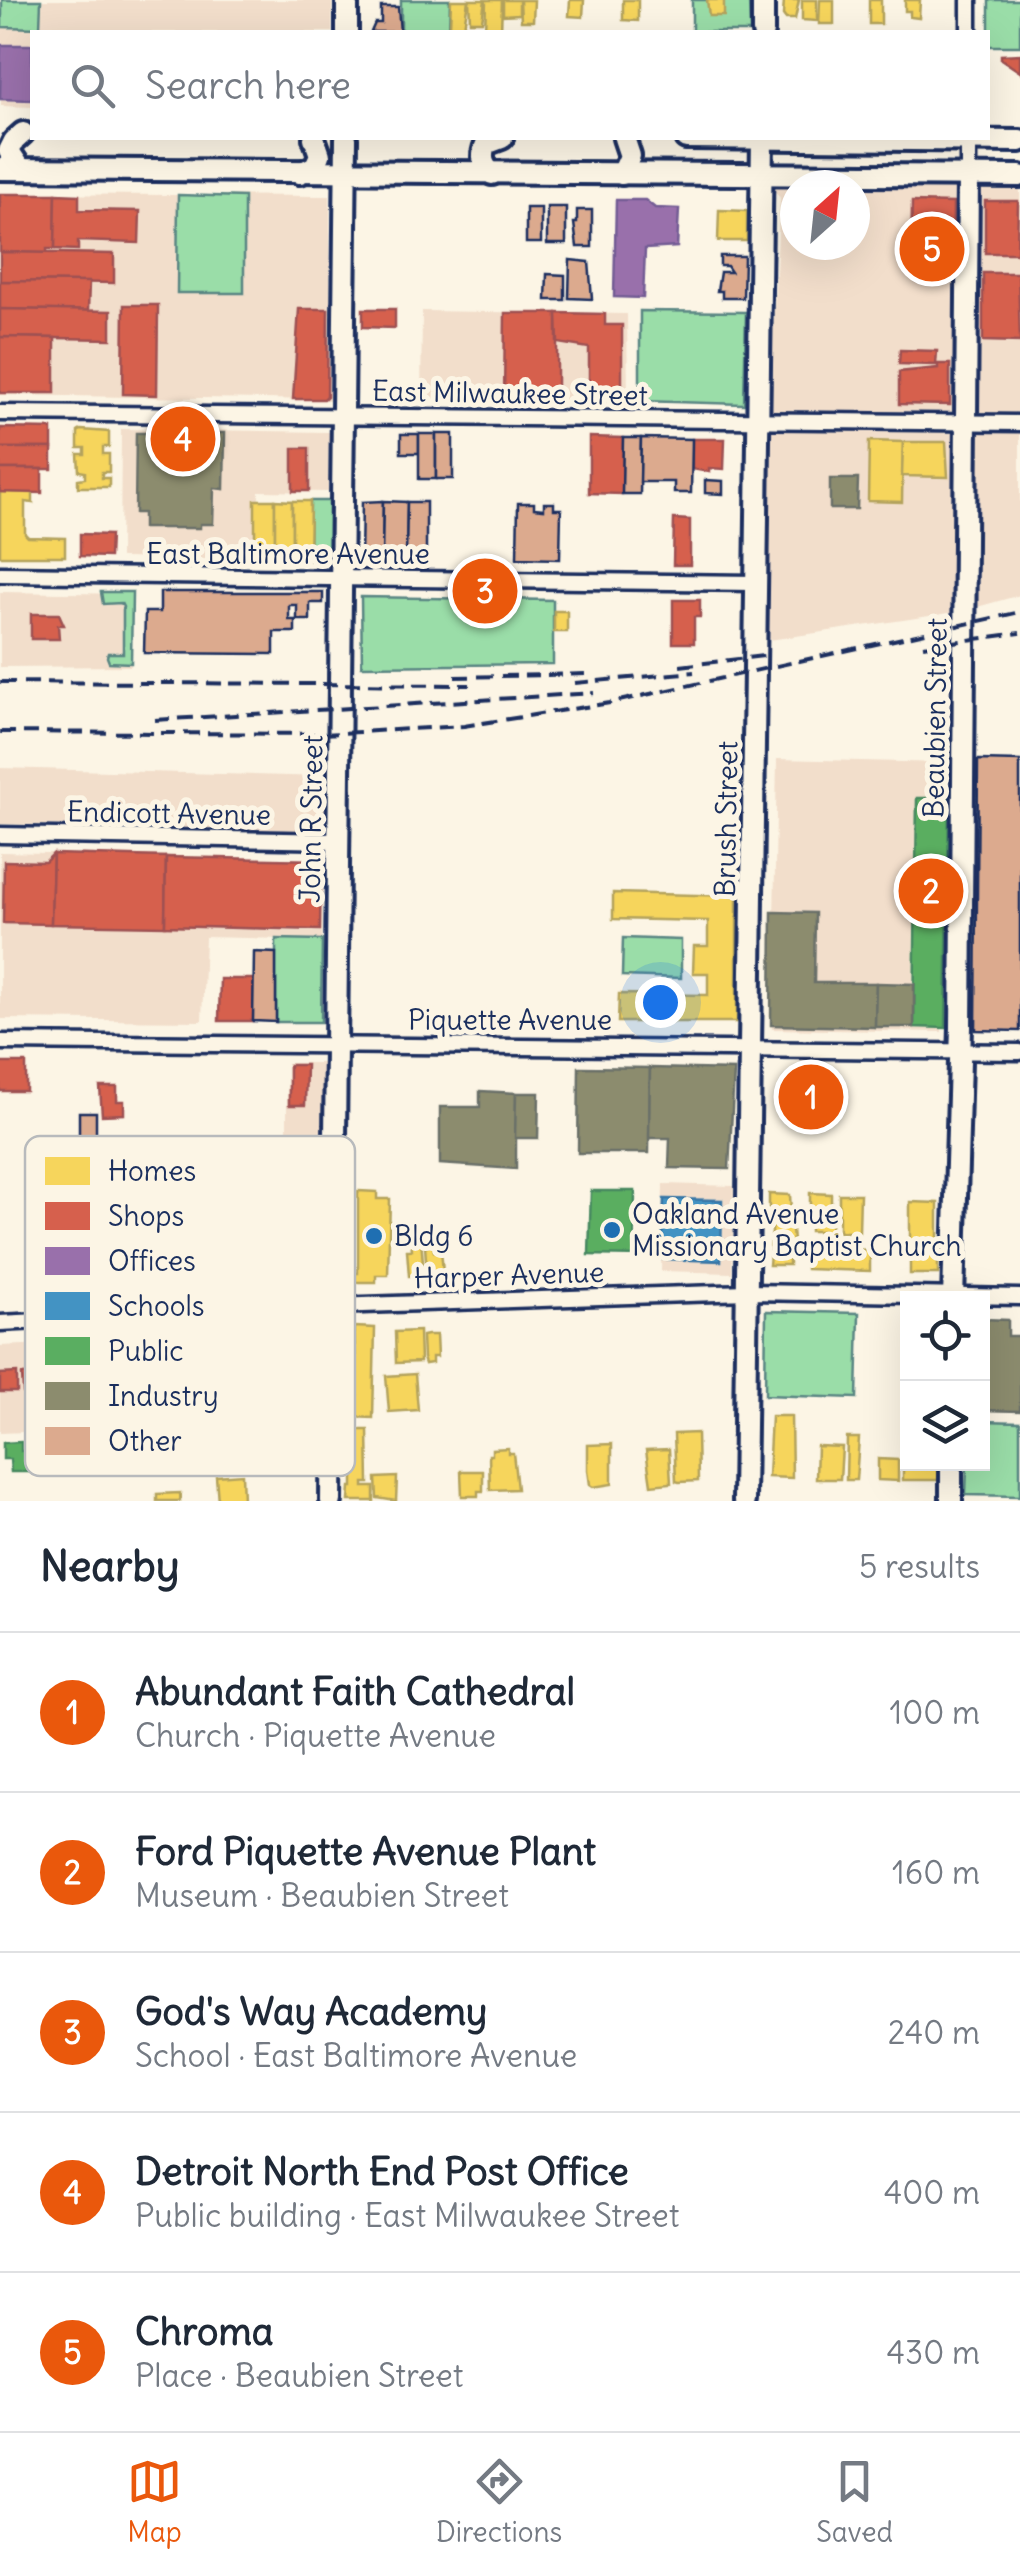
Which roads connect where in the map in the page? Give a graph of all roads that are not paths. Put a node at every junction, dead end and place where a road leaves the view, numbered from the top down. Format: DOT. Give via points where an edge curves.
graph roads {
  1 [pos="347,0"];
  2 [pos="763,0"];
  3 [pos="970,0"];
  4 [pos="347,30"];
  5 [pos="763,30"];
  6 [pos="969,30"];
  7 [pos="0,131"];
  8 [pos="28,134"];
  9 [pos="315,140"];
  10 [pos="346,140"];
  11 [pos="497,140"];
  12 [pos="625,140"];
  13 [pos="762,140"];
  14 [pos="968,140"];
  15 [pos="990,140"];
  16 [pos="1020,141"];
  17 [pos="10,169"];
  18 [pos="300,173"];
  19 [pos="346,174"];
  20 [pos="492,174"];
  21 [pos="622,174"];
  22 [pos="761,174"];
  23 [pos="968,176"];
  24 [pos="1020,176"];
  25 [pos="0,413"];
  26 [pos="343,416"];
  27 [pos="758,421"];
  28 [pos="965,424"];
  29 [pos="1020,424"];
  30 [pos="0,574"];
  31 [pos="340,580"];
  32 [pos="756,583"];
  33 [pos="0,835"];
  34 [pos="338,841"];
  35 [pos="0,1042"];
  36 [pos="336,1044"];
  37 [pos="750,1047"];
  38 [pos="960,1051"];
  39 [pos="1020,1052"];
  40 [pos="335,1136"];
  41 [pos="954,1291"];
  42 [pos="747,1292"];
  43 [pos="900,1296"];
  44 [pos="990,1297"];
  45 [pos="1020,1297"];
  46 [pos="355,1305"];
  47 [pos="25,1321"];
  48 [pos="0,1322"];
  49 [pos="951,1471"];
  50 [pos="331,1476"];
  51 [pos="331,1501"];
  52 [pos="744,1501"];
  53 [pos="951,1501"];
  1 -- 4 [label="street"];
  2 -- 5 [label="street"];
  3 -- 6 [label="street"];
  7 -- 8 [label="street"];
  8 -- 17 [label="street" via="14,140"];
  9 -- 18 [label="street" via="316,166"];
  10 -- 19 [label="street, John R Street"];
  11 -- 20 [label="street" via="482,153"];
  12 -- 21 [label="street" via="630,156"];
  13 -- 22 [label="street, Brush Street"];
  14 -- 23 [label="street, Beaubien Street"];
  15 -- 16 [label="street"];
  17 -- 18 [label="street"];
  18 -- 19 [label="street"];
  19 -- 20 [label="street"];
  19 -- 26 [label="street, John R Street"];
  20 -- 21 [label="street"];
  21 -- 22 [label="street"];
  22 -- 23 [label="street"];
  22 -- 27 [label="street, Brush Street"];
  23 -- 24 [label="street"];
  23 -- 28 [label="street, Beaubien Street"];
  25 -- 26 [label="street, East Milwaukee Street"];
  26 -- 27 [label="street, East Milwaukee Street"];
  26 -- 31 [label="street, John R Street"];
  27 -- 28 [label="street, East Milwaukee Street"];
  27 -- 32 [label="street, Brush Street"];
  28 -- 29 [label="street, East Milwaukee Street"];
  28 -- 38 [label="street, Beaubien Street"];
  30 -- 31 [label="street, East Baltimore Avenue"];
  31 -- 32 [label="street, East Baltimore Avenue"];
  31 -- 34 [label="street, John R Street"];
  32 -- 37 [label="street, Brush Street"];
  33 -- 34 [label="street, Endicott Avenue"];
  34 -- 36 [label="street, John R Street"];
  35 -- 36 [label="street, Piquette Avenue"];
  36 -- 37 [label="street, Piquette Avenue"];
  36 -- 40 [label="street, John R Street"];
  37 -- 38 [label="street, Piquette Avenue"];
  37 -- 42 [label="street, Brush Street"];
  38 -- 39 [label="street, Piquette Avenue"];
  38 -- 41 [label="street, Beaubien Street"];
  42 -- 43 [label="street, Harper Avenue"];
  42 -- 46 [label="street, Harper Avenue"];
  42 -- 52 [label="street, Brush Street"];
  44 -- 45 [label="street, Harper Avenue"];
  47 -- 48 [label="street, Harper Avenue"];
  49 -- 53 [label="street"];
  50 -- 51 [label="street, John R Street"];
}
